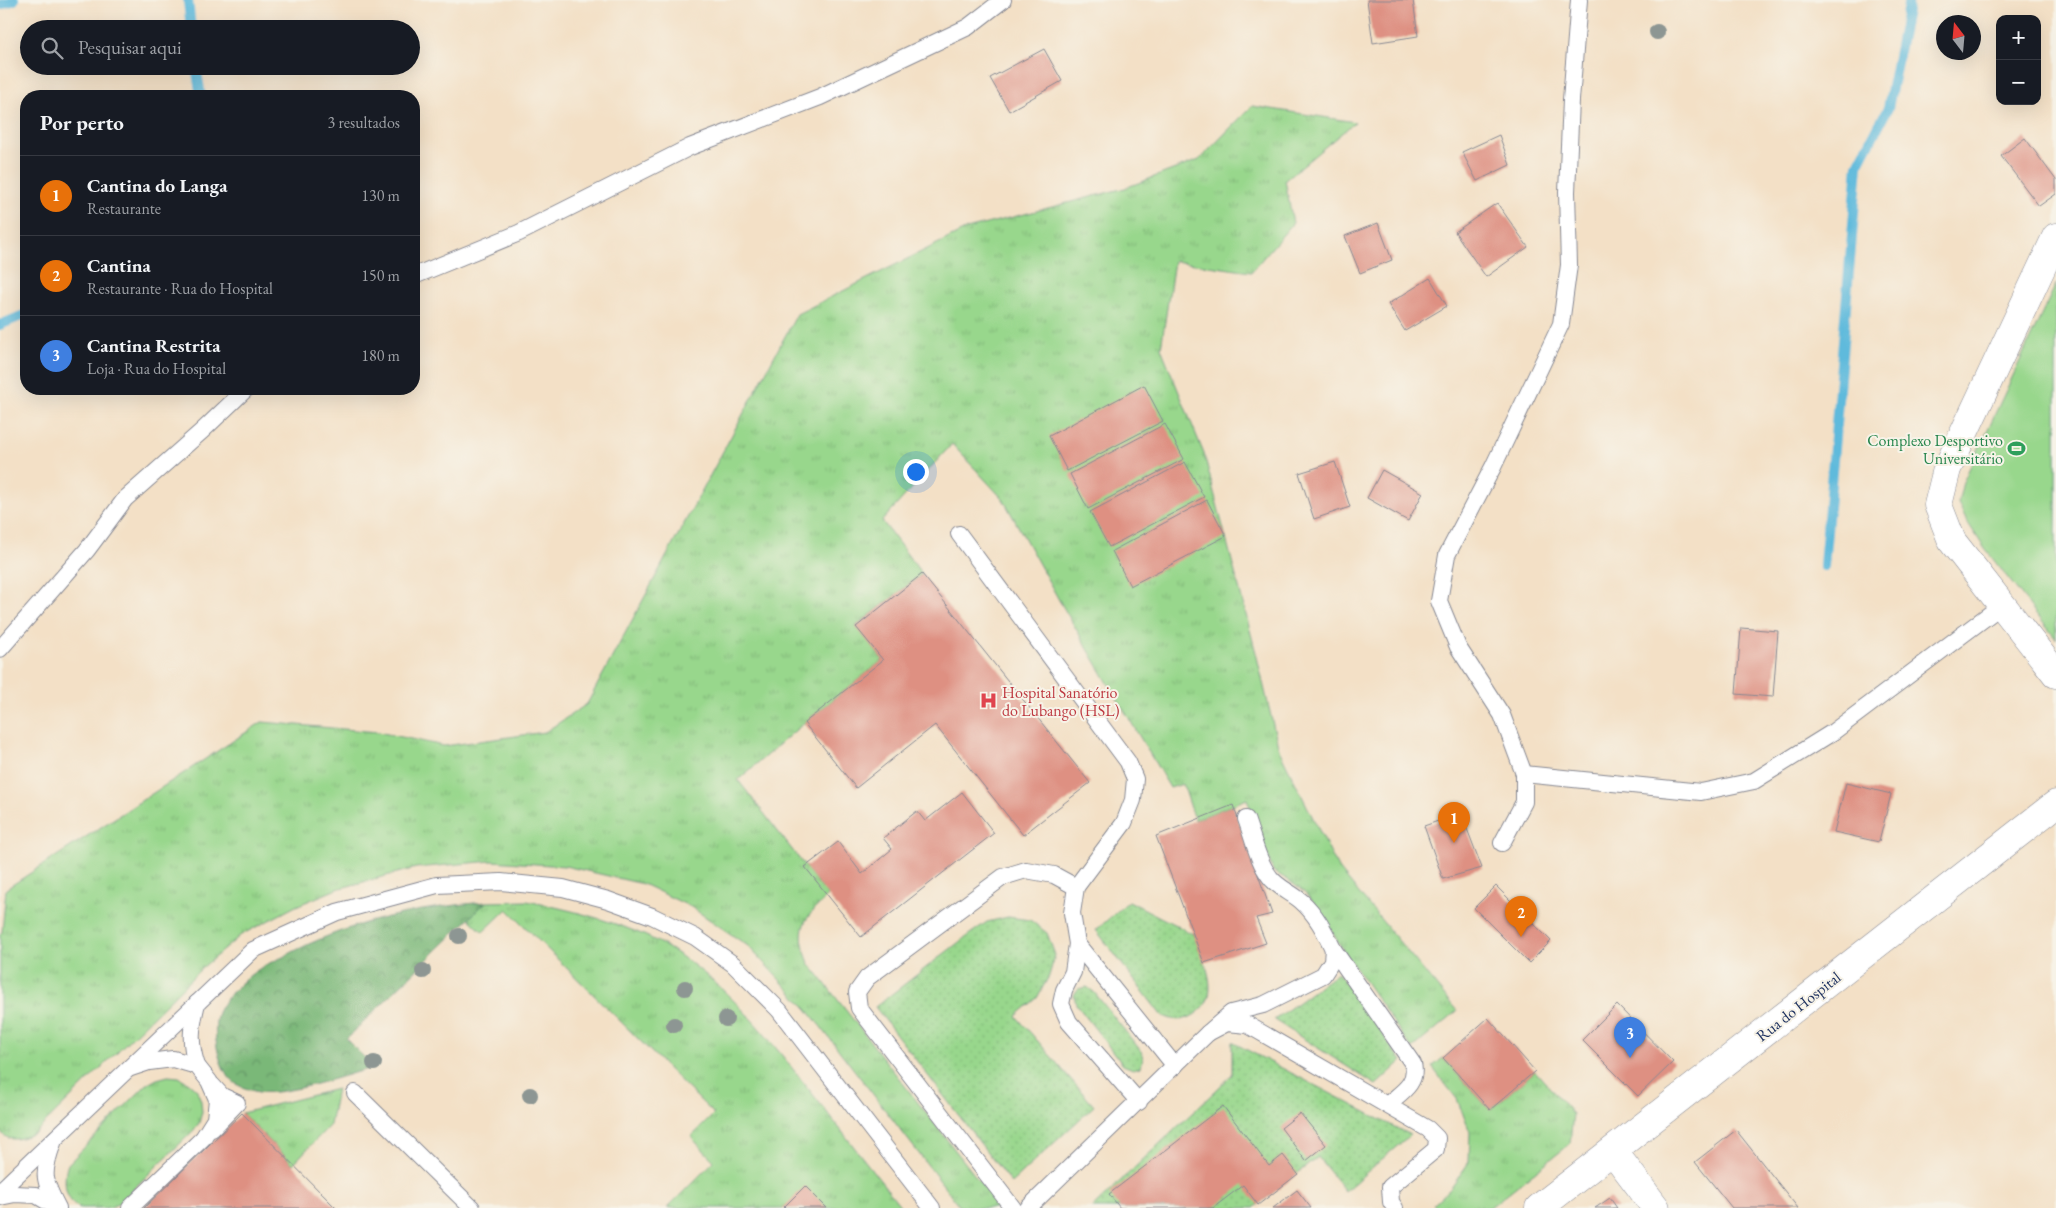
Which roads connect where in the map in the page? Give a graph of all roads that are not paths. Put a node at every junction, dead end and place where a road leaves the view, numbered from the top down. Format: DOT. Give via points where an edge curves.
graph roads {
  1 [pos="1003,0"];
  2 [pos="1580,0"];
  3 [pos="2056,237"];
  4 [pos="420,274"];
  5 [pos="240,395"];
  6 [pos="959,534"];
  7 [pos="2002,605"];
  8 [pos="0,649"];
  9 [pos="2056,674"];
  10 [pos="1524,774"];
  11 [pos="2056,804"];
  12 [pos="1246,820"];
  13 [pos="1502,843"];
  14 [pos="1076,887"];
  15 [pos="1077,944"];
  16 [pos="1333,950"];
  17 [pos="197,1004"];
  18 [pos="1208,1033"];
  19 [pos="197,1066"];
  20 [pos="1175,1066"];
  21 [pos="128,1069"];
  22 [pos="355,1093"];
  23 [pos="1139,1102"];
  24 [pos="1387,1105"];
  25 [pos="53,1141"];
  26 [pos="1613,1151"];
  27 [pos="0,1191"];
  28 [pos="0,1197"];
  29 [pos="57,1208"];
  30 [pos="130,1208"];
  31 [pos="472,1208"];
  32 [pos="932,1208"];
  33 [pos="1013,1208"];
  34 [pos="1028,1208"];
  35 [pos="1395,1208"];
  36 [pos="1539,1208"];
  37 [pos="1656,1208"];
  1 -- 4 [label="lane" via="968,28 820,97 690,147 519,233"];
  2 -- 10 [label="lane" via="1566,192 1569,265 1562,324 1448,555 1439,602 1458,647 1502,715"];
  3 -- 7 [label="street" via="1947,469 1938,505 1952,541"];
  5 -- 8 [label="lane" via="125,499 87,550"];
  6 -- 14 [label="lane" via="1128,762 1135,779 1133,800 1124,823"];
  7 -- 9 [label="street"];
  7 -- 10 [label="lane" via="1833,732 1754,781 1701,792"];
  10 -- 13 [label="lane" via="1524,802"];
  11 -- 26 [label="street, Rua do Hospital"];
  12 -- 16 [label="lane" via="1271,879 1303,903 1324,931"];
  14 -- 15 [label="lane" via="1072,913"];
  14 -- 33 [label="lane" via="1054,875 1026,870 1004,877 867,978 857,992 859,1008"];
  15 -- 20 [label="lane"];
  15 -- 23 [label="lane" via="1073,972 1061,1004 1069,1022"];
  16 -- 18 [label="lane" via="1332,961 1323,975 1263,1005 1232,1013"];
  16 -- 24 [label="lane" via="1414,1064 1416,1073 1413,1080"];
  17 -- 19 [label="lane" via="191,1027"];
  17 -- 21 [label="lane"];
  17 -- 32 [label="lane" via="253,950 337,912 437,885 501,882 563,888 652,916 695,937 733,964 780,1010"];
  18 -- 20 [label="lane"];
  18 -- 24 [label="lane" via="1227,1023 1248,1025"];
  19 -- 21 [label="lane" via="173,1059"];
  19 -- 30 [label="lane" via="217,1099 215,1119 203,1138"];
  20 -- 23 [label="lane"];
  21 -- 25 [label="lane"];
  22 -- 31 [label="lane"];
  23 -- 34 [label="lane"];
  24 -- 35 [label="lane" via="1428,1129 1437,1138 1436,1150 1390,1187 1390,1202"];
  25 -- 27 [label="lane"];
  25 -- 29 [label="lane" via="46,1162 46,1186"];
  26 -- 36 [label="street, Rua do Hospital"];
  26 -- 37 [label="street"];
  28 -- 29 [label="lane" via="36,1194"];
}
